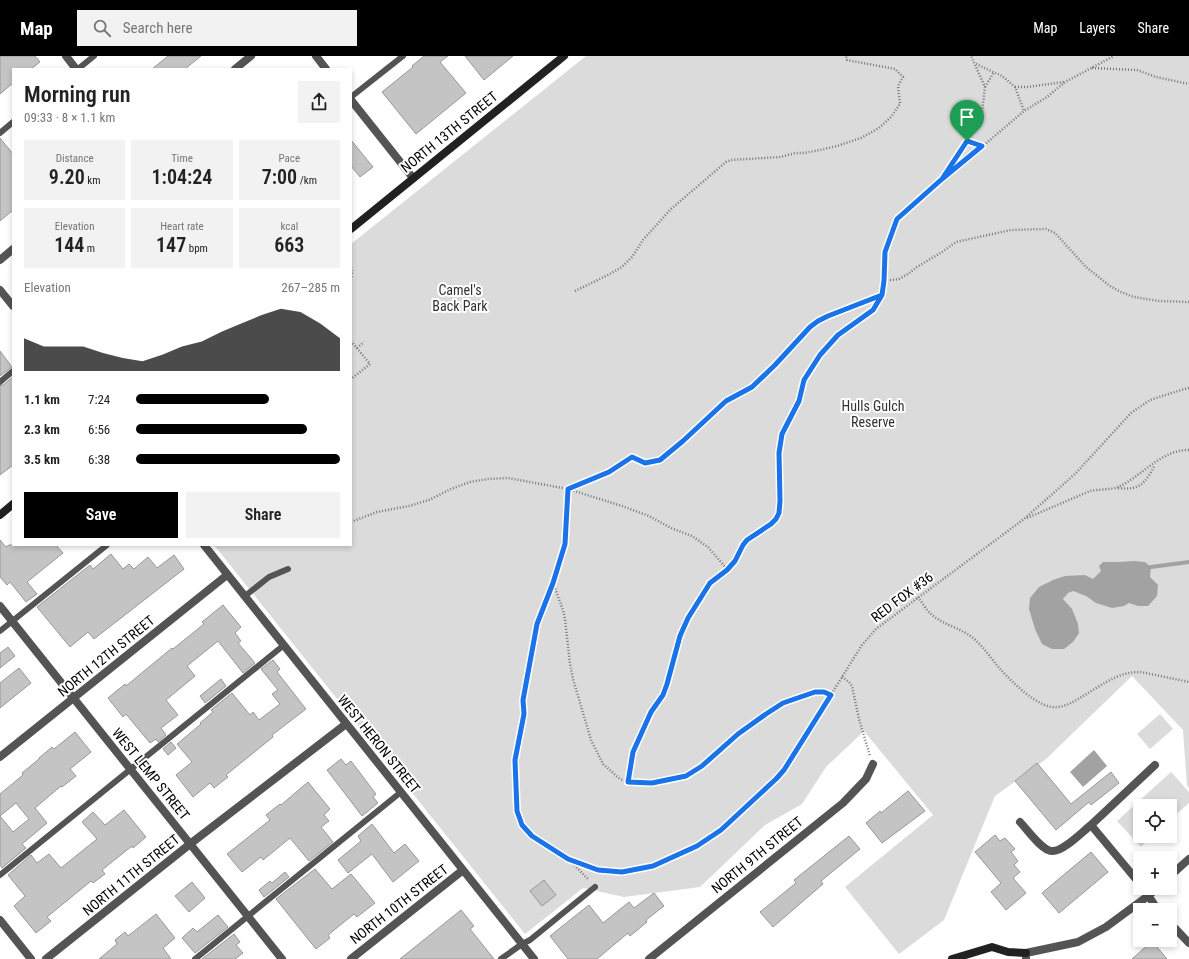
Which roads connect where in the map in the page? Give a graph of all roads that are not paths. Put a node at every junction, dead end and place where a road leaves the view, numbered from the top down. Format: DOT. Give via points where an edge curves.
graph roads {
  1 [pos="66,56"];
  2 [pos="94,56"];
  3 [pos="251,56"];
  4 [pos="316,56"];
  5 [pos="403,56"];
  6 [pos="564,56"];
  7 [pos="76,68"];
  8 [pos="78,68"];
  9 [pos="235,68"];
  10 [pos="325,68"];
  11 [pos="352,98"];
  12 [pos="352,100"];
  13 [pos="12,123"];
  14 [pos="0,133"];
  15 [pos="413,178"];
  16 [pos="352,228"];
  17 [pos="12,250"];
  18 [pos="0,260"];
  19 [pos="0,290"];
  20 [pos="12,305"];
  21 [pos="12,373"];
  22 [pos="0,382"];
  23 [pos="12,505"];
  24 [pos="0,515"];
  25 [pos="106,546"];
  26 [pos="205,546"];
  27 [pos="288,569"];
  28 [pos="227,575"];
  29 [pos="245,596"];
  30 [pos="0,606"];
  31 [pos="12,621"];
  32 [pos="0,631"];
  33 [pos="284,645"];
  34 [pos="73,698"];
  35 [pos="346,724"];
  36 [pos="0,757"];
  37 [pos="873,764"];
  38 [pos="1156,765"];
  39 [pos="131,769"];
  40 [pos="401,792"];
  41 [pos="1020,822"];
  42 [pos="1090,825"];
  43 [pos="190,844"];
  44 [pos="1189,859"];
  45 [pos="464,870"];
  46 [pos="1177,870"];
  47 [pos="0,875"];
  48 [pos="1133,876"];
  49 [pos="595,888"];
  50 [pos="1148,896"];
  51 [pos="1153,903"];
  52 [pos="248,916"];
  53 [pos="0,920"];
  54 [pos="1177,930"];
  55 [pos="1189,943"];
  56 [pos="522,944"];
  57 [pos="1005,956"];
  58 [pos="1026,956"];
  59 [pos="31,959"];
  60 [pos="46,959"];
  61 [pos="195,959"];
  62 [pos="282,959"];
  63 [pos="351,959"];
  64 [pos="501,959"];
  65 [pos="534,959"];
  66 [pos="649,959"];
  67 [pos="952,959"];
  1 -- 7 [label="street"];
  2 -- 8 [label="lane"];
  3 -- 9 [label="street"];
  4 -- 10 [label="street"];
  5 -- 11 [label="lane"];
  6 -- 15 [label="street, NORTH 13TH STREET"];
  12 -- 15 [label="street"];
  13 -- 14 [label="lane"];
  15 -- 16 [label="street, NORTH 13TH STREET"];
  17 -- 18 [label="street"];
  19 -- 20 [label="street"];
  21 -- 22 [label="lane"];
  23 -- 24 [label="street"];
  25 -- 31 [label="lane"];
  26 -- 28 [label="street, WEST HERON STREET"];
  27 -- 29 [label="lane" via="269,577"];
  28 -- 29 [label="street, WEST HERON STREET"];
  28 -- 34 [label="street, NORTH 12TH STREET"];
  29 -- 33 [label="street, WEST HERON STREET"];
  30 -- 31 [label="street, WEST LEMP STREET"];
  31 -- 32 [label="lane"];
  31 -- 34 [label="street, WEST LEMP STREET"];
  33 -- 35 [label="street, WEST HERON STREET"];
  33 -- 39 [label="lane"];
  34 -- 36 [label="street, NORTH 12TH STREET"];
  34 -- 39 [label="street, WEST LEMP STREET"];
  35 -- 40 [label="street, WEST HERON STREET"];
  35 -- 43 [label="street, NORTH 11TH STREET"];
  37 -- 66 [label="street, NORTH 9TH STREET" via="866,778 843,803"];
  38 -- 42 [label="street"];
  39 -- 43 [label="street, WEST LEMP STREET"];
  39 -- 47 [label="lane"];
  40 -- 45 [label="street, WEST HERON STREET"];
  40 -- 52 [label="lane"];
  41 -- 42 [label="street" via="1042,846 1052,851 1068,844"];
  42 -- 48 [label="street"];
  43 -- 52 [label="street, WEST LEMP STREET"];
  43 -- 60 [label="street, NORTH 11TH STREET"];
  44 -- 46 [label="street"];
  45 -- 56 [label="street, WEST HERON STREET"];
  45 -- 63 [label="street, NORTH 10TH STREET"];
  49 -- 56 [label="lane"];
  50 -- 51 [label="street"];
  50 -- 58 [label="street" via="1106,927 1078,942"];
  52 -- 61 [label="lane"];
  52 -- 62 [label="street, WEST LEMP STREET"];
  53 -- 59 [label="street"];
  54 -- 55 [label="street"];
  56 -- 64 [label="lane"];
  56 -- 65 [label="street, WEST HERON STREET"];
  57 -- 58 [label="street"];
  57 -- 67 [label="street" via="992,947"];
}
